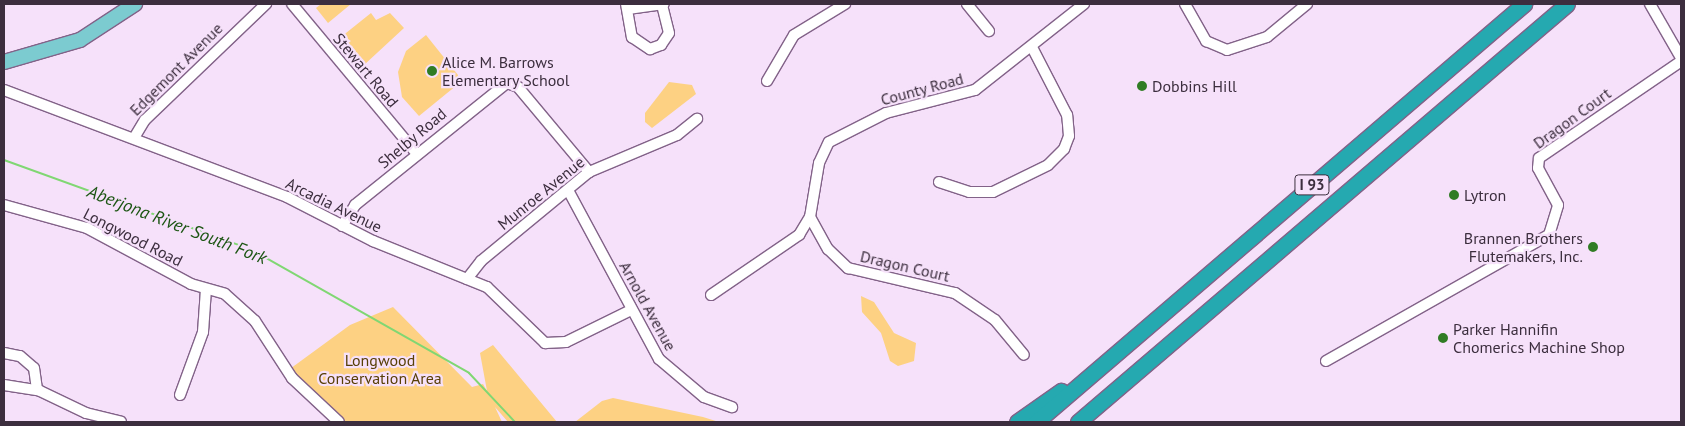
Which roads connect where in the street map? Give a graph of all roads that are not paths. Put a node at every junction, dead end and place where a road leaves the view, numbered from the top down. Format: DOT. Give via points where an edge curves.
graph roads {
  1 [pos="134,4"];
  2 [pos="266,4"];
  3 [pos="292,4"];
  4 [pos="663,4"];
  5 [pos="845,4"];
  6 [pos="967,4"];
  7 [pos="1084,4"];
  8 [pos="1185,4"];
  9 [pos="1307,4"];
  10 [pos="1524,4"];
  11 [pos="1567,4"];
  12 [pos="1650,4"];
  13 [pos="627,7"];
  14 [pos="989,31"];
  15 [pos="1033,49"];
  16 [pos="1681,60"];
  17 [pos="4,62"];
  18 [pos="767,81"];
  19 [pos="4,90"];
  20 [pos="697,119"];
  21 [pos="134,138"];
  22 [pos="417,154"];
  23 [pos="589,172"];
  24 [pos="939,182"];
  25 [pos="568,190"];
  26 [pos="4,205"];
  27 [pos="810,217"];
  28 [pos="342,226"];
  29 [pos="467,279"];
  30 [pos="206,289"];
  31 [pos="711,295"];
  32 [pos="631,310"];
  33 [pos="4,353"];
  34 [pos="1024,355"];
  35 [pos="1326,361"];
  36 [pos="1101,367"];
  37 [pos="4,385"];
  38 [pos="37,390"];
  39 [pos="180,395"];
  40 [pos="732,407"];
  41 [pos="121,422"];
  42 [pos="339,422"];
  43 [pos="1017,422"];
  44 [pos="1036,422"];
  45 [pos="1078,422"];
  1 -- 17 [label="main road" via="80,40"];
  2 -- 21 [label="street, Edgemont Avenue" via="144,120"];
  3 -- 22 [label="street, Stewart Road"];
  4 -- 13 [label="street"];
  4 -- 13 [label="street" via="669,33 653,48 634,40"];
  5 -- 18 [label="street" via="794,35"];
  6 -- 14 [label="street"];
  7 -- 15 [label="street, County Road"];
  8 -- 9 [label="street" via="1206,41 1227,50 1267,36"];
  10 -- 36 [label="highway, I 93"];
  11 -- 45 [label="highway, I 93"];
  12 -- 16 [label="street"];
  15 -- 24 [label="street" via="1067,115 1069,136 1064,149 1048,165 993,192 969,192"];
  15 -- 27 [label="street, County Road" via="975,90 886,113 835,137 822,155"];
  16 -- 35 [label="street, Dragon Court" via="1539,158 1538,168 1558,205 1549,235"];
  19 -- 21 [label="street, Arcadia Avenue"];
  20 -- 23 [label="street, Munroe Avenue" via="678,134"];
  21 -- 28 [label="street, Arcadia Avenue" via="287,197"];
  22 -- 23 [label="street, Shelby Road" via="500,86 509,83 518,87"];
  22 -- 28 [label="street, Shelby Road" via="355,205"];
  23 -- 25 [label="street, Munroe Avenue"];
  25 -- 29 [label="street, Munroe Avenue" via="481,261"];
  25 -- 32 [label="street, Arnold Avenue"];
  26 -- 30 [label="street, Longwood Road" via="87,228"];
  27 -- 31 [label="street, County Road" via="794,240"];
  27 -- 34 [label="street, Dragon Court" via="828,249 848,268 955,293 995,320"];
  28 -- 29 [label="street, Arcadia Avenue"];
  29 -- 32 [label="street, Arcadia Avenue" via="500,295 535,336 550,344 566,342"];
  30 -- 39 [label="street" via="203,332"];
  30 -- 42 [label="street, Longwood Road" via="225,294 241,307 292,378"];
  32 -- 40 [label="street, Arnold Avenue" via="670,370 710,401"];
  33 -- 38 [label="street" via="20,356 34,368"];
  36 -- 43 [label="highway"];
  36 -- 44 [label="highway, I 93"];
  37 -- 38 [label="street"];
  38 -- 41 [label="street" via="86,413"];
}
